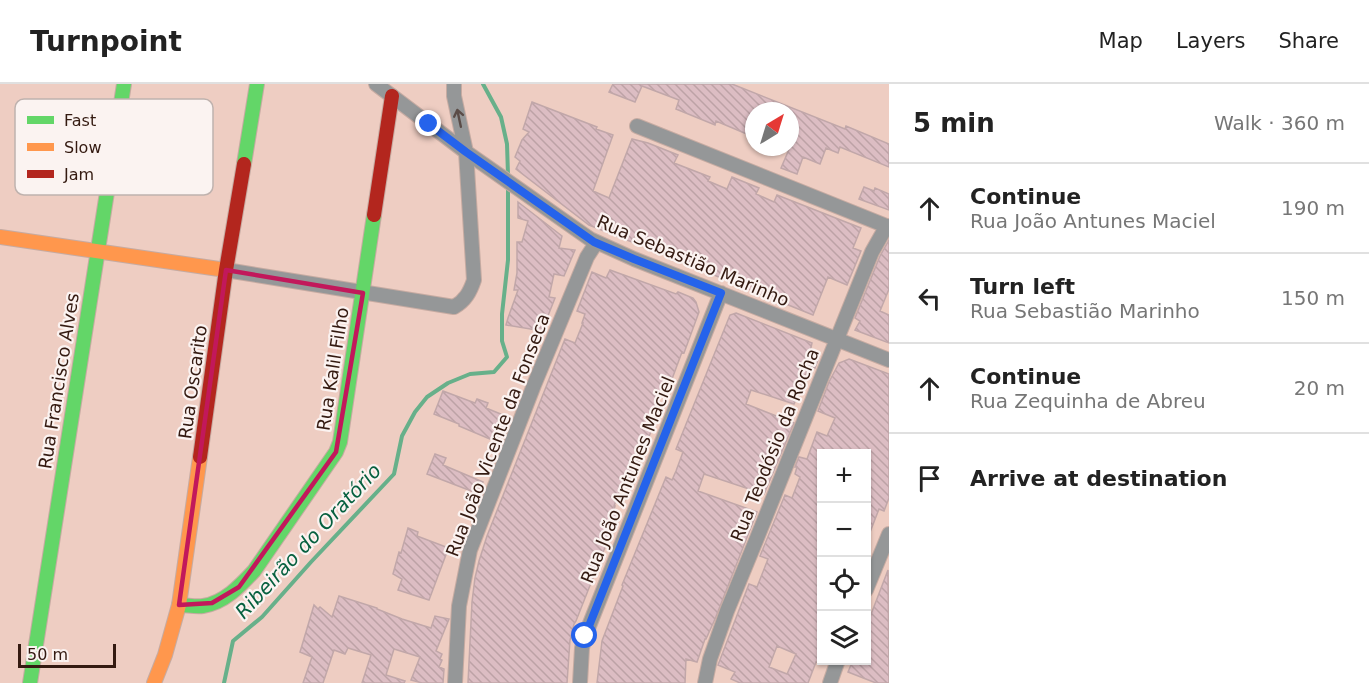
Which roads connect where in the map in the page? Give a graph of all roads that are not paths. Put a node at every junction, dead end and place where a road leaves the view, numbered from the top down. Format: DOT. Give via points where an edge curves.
graph roads {
  1 [pos="124,84"];
  2 [pos="257,84"];
  3 [pos="376,84"];
  4 [pos="454,84"];
  5 [pos="392,96"];
  6 [pos="122,99"];
  7 [pos="637,126"];
  8 [pos="466,152"];
  9 [pos="107,195"];
  10 [pos="889,227"];
  11 [pos="0,237"];
  12 [pos="596,243"];
  13 [pos="98,252"];
  14 [pos="226,270"];
  15 [pos="363,293"];
  16 [pos="721,293"];
  17 [pos="837,339"];
  18 [pos="889,360"];
  19 [pos="889,534"];
  20 [pos="871,580"];
  21 [pos="179,605"];
  22 [pos="836,665"];
  23 [pos="30,683"];
  24 [pos="154,683"];
  25 [pos="455,683"];
  26 [pos="580,683"];
  27 [pos="705,683"];
  28 [pos="830,683"];
  1 -- 6 [label="street, Rua Francisco Alves"];
  2 -- 14 [label="street, Rua Oscarito"];
  3 -- 5 [label="street, Rua Sebastião Marinho"];
  8 -- 4 [label="street, one-way"];
  5 -- 8 [label="street, Rua Sebastião Marinho"];
  5 -- 15 [label="street, Rua Kalil Filho"];
  7 -- 10 [label="street"];
  8 -- 12 [label="street, Rua Sebastião Marinho"];
  8 -- 15 [label="street" via="474,280 467,296 454,307"];
  9 -- 13 [label="street, Rua Francisco Alves"];
  10 -- 17 [label="street, Rua Teodósio da Rocha" via="872,252"];
  11 -- 13 [label="street"];
  12 -- 16 [label="street, Rua Sebastião Marinho"];
  12 -- 25 [label="street, Rua João Vicente da Fonseca" via="538,375 470,550 459,606"];
  13 -- 14 [label="street"];
  13 -- 23 [label="street, Rua Francisco Alves"];
  14 -- 15 [label="street"];
  14 -- 21 [label="street, Rua Oscarito"];
  15 -- 21 [label="street, Rua Kalil Filho" via="336,452 239,587 212,603"];
  16 -- 17 [label="street, Rua Sebastião Marinho"];
  16 -- 26 [label="street, Rua João Antunes Maciel" via="585,636"];
  17 -- 18 [label="street, Rua Sebastião Marinho"];
  17 -- 27 [label="street, Rua Teodósio da Rocha" via="727,611"];
  19 -- 20 [label="street"];
  21 -- 24 [label="street, Rua Oscarito"];
  22 -- 28 [label="street"];
}
